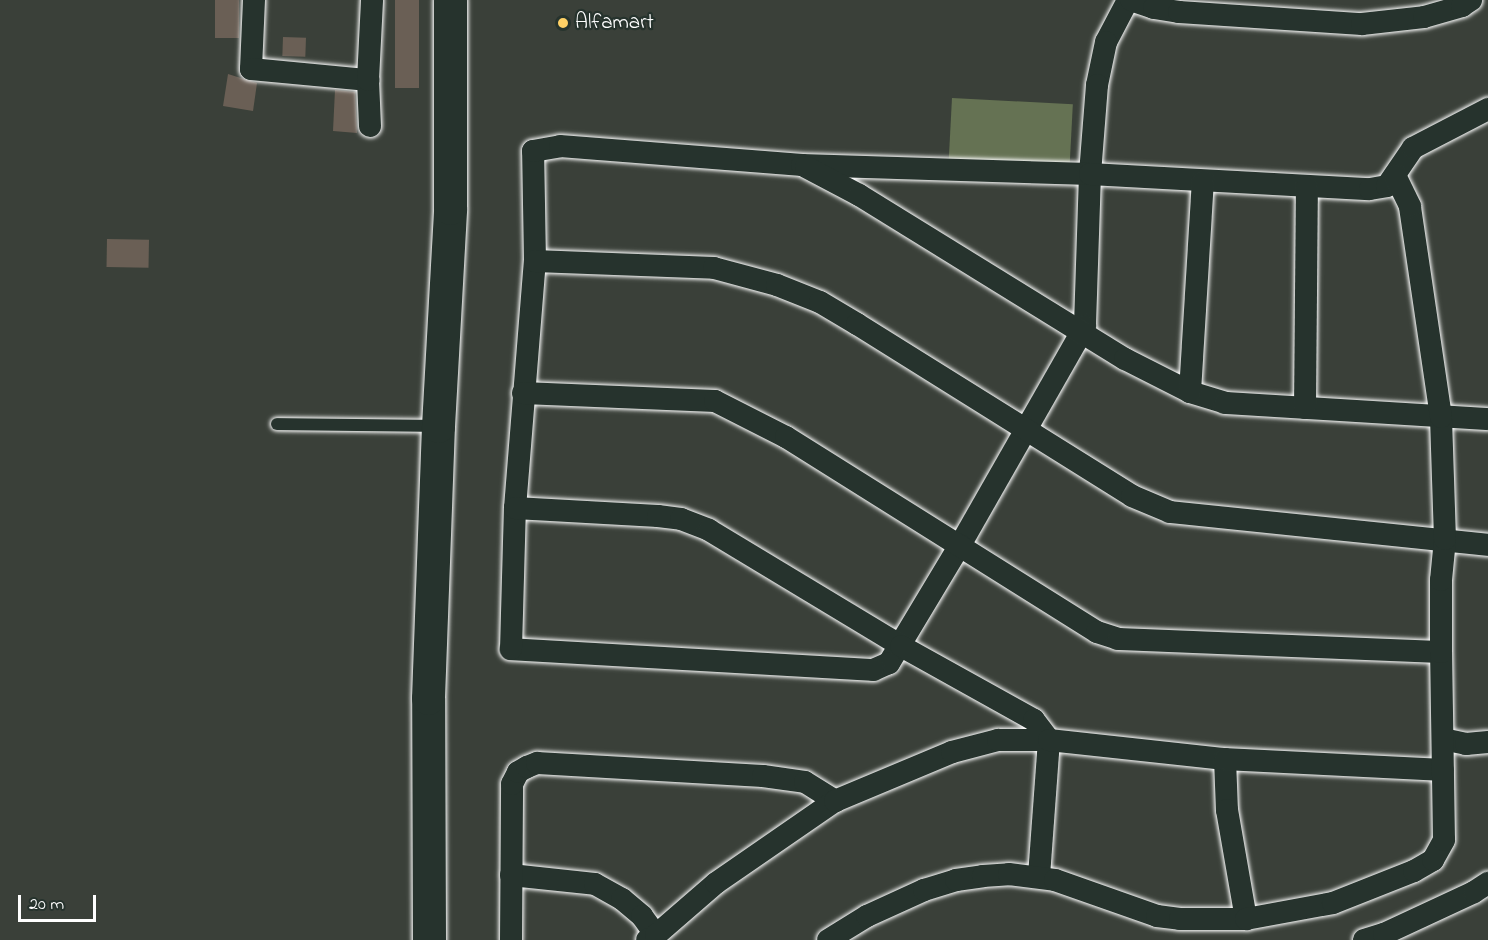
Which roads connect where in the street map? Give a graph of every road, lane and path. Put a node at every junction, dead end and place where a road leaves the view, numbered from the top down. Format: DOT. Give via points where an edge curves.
graph roads {
  1 [pos="254,0"];
  2 [pos="372,0"];
  3 [pos="450,0"];
  4 [pos="1129,0"];
  5 [pos="1471,0"];
  6 [pos="368,80"];
  7 [pos="1488,109"];
  8 [pos="370,126"];
  9 [pos="802,165"];
  10 [pos="1090,174"];
  11 [pos="1395,176"];
  12 [pos="1203,181"];
  13 [pos="1306,188"];
  14 [pos="535,261"];
  15 [pos="1082,333"];
  16 [pos="1190,392"];
  17 [pos="523,393"];
  18 [pos="1305,408"];
  19 [pos="1441,417"];
  20 [pos="1488,419"];
  21 [pos="277,424"];
  22 [pos="438,426"];
  23 [pos="1025,430"];
  24 [pos="515,508"];
  25 [pos="1445,539"];
  26 [pos="960,545"];
  27 [pos="1488,545"];
  28 [pos="901,646"];
  29 [pos="1441,652"];
  30 [pos="1443,739"];
  31 [pos="1049,740"];
  32 [pos="1488,742"];
  33 [pos="1225,759"];
  34 [pos="1443,770"];
  35 [pos="835,801"];
  36 [pos="511,875"];
  37 [pos="1039,877"];
  38 [pos="1488,883"];
  39 [pos="1246,919"];
  40 [pos="652,938"];
  41 [pos="429,940"];
  42 [pos="511,940"];
  43 [pos="828,940"];
  44 [pos="1364,940"];
  1 -- 6 [label="street" via="251,69"];
  2 -- 6 [label="street"];
  3 -- 22 [label="street" via="450,208"];
  4 -- 5 [label="street" via="1179,12 1362,24 1424,17"];
  4 -- 10 [label="street" via="1106,42 1099,74"];
  6 -- 8 [label="street"];
  7 -- 11 [label="street" via="1413,148"];
  9 -- 10 [label="street"];
  9 -- 14 [label="street" via="561,146 533,151"];
  9 -- 15 [label="street" via="859,195"];
  10 -- 12 [label="street"];
  10 -- 15 [label="street" via="1086,319"];
  11 -- 13 [label="street" via="1387,186 1370,189"];
  11 -- 19 [label="street" via="1410,206"];
  12 -- 13 [label="street"];
  12 -- 16 [label="street"];
  13 -- 18 [label="street"];
  14 -- 17 [label="street"];
  14 -- 23 [label="street" via="714,268 777,285 820,302"];
  15 -- 16 [label="street"];
  15 -- 23 [label="street"];
  16 -- 18 [label="street" via="1225,403"];
  17 -- 24 [label="street"];
  17 -- 26 [label="street" via="715,401 786,437"];
  18 -- 19 [label="street"];
  19 -- 20 [label="street"];
  19 -- 25 [label="street"];
  21 -- 22 [label="lane"];
  22 -- 41 [label="street" via="428,698"];
  23 -- 25 [label="street" via="1132,496 1170,512"];
  23 -- 26 [label="street"];
  24 -- 28 [label="street" via="681,519 709,530"];
  24 -- 28 [label="street" via="511,649 873,670 890,663"];
  25 -- 27 [label="street"];
  25 -- 29 [label="street"];
  26 -- 28 [label="street"];
  26 -- 29 [label="street" via="1097,632 1118,639"];
  28 -- 31 [label="street" via="1034,720"];
  29 -- 30 [label="street"];
  30 -- 32 [label="street" via="1466,744"];
  30 -- 34 [label="street"];
  31 -- 33 [label="street"];
  31 -- 35 [label="street" via="998,740 952,752"];
  31 -- 37 [label="street"];
  33 -- 34 [label="street"];
  33 -- 39 [label="street" via="1227,810"];
  34 -- 39 [label="street" via="1444,840 1433,860 1333,903"];
  35 -- 36 [label="street" via="805,782 763,776 537,763 518,772 512,784"];
  35 -- 40 [label="street" via="716,883"];
  36 -- 40 [label="street" via="595,884 642,916"];
  36 -- 42 [label="street"];
  37 -- 39 [label="street" via="1157,916"];
  37 -- 43 [label="street" via="1009,874 956,880 896,902"];
  38 -- 44 [label="street"];
}
